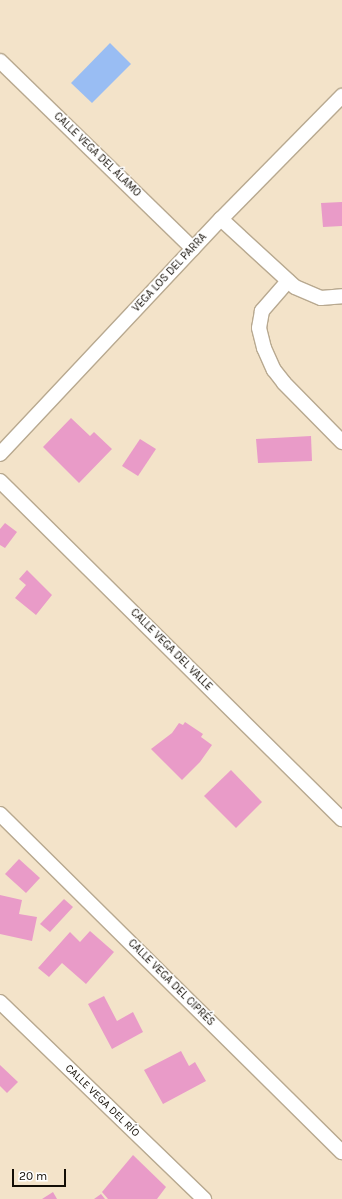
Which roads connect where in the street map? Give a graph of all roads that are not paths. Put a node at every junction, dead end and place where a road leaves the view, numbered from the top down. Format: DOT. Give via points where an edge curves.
graph roads {
  1 [pos="0,61"];
  2 [pos="342,96"];
  3 [pos="221,220"];
  4 [pos="193,249"];
  5 [pos="288,281"];
  6 [pos="342,296"];
  7 [pos="342,442"];
  8 [pos="0,454"];
  9 [pos="0,481"];
  10 [pos="0,814"];
  11 [pos="342,820"];
  12 [pos="0,1002"];
  13 [pos="342,1152"];
  14 [pos="204,1199"];
  1 -- 4 [label="street, CALLE VEGA DEL ÁLAMO"];
  2 -- 3 [label="street, VEGA LOS DEL PARRA"];
  3 -- 4 [label="street, VEGA LOS DEL PARRA"];
  3 -- 5 [label="street"];
  4 -- 8 [label="street, VEGA LOS DEL PARRA"];
  5 -- 6 [label="street" via="295,288 312,296"];
  5 -- 7 [label="street" via="262,311 259,328 264,348 271,365 284,383"];
  9 -- 11 [label="street, CALLE VEGA DEL VALLE"];
  10 -- 13 [label="street, CALLE VEGA DEL CIPRÉS"];
  12 -- 14 [label="street, CALLE VEGA DEL RÍO"];
}
